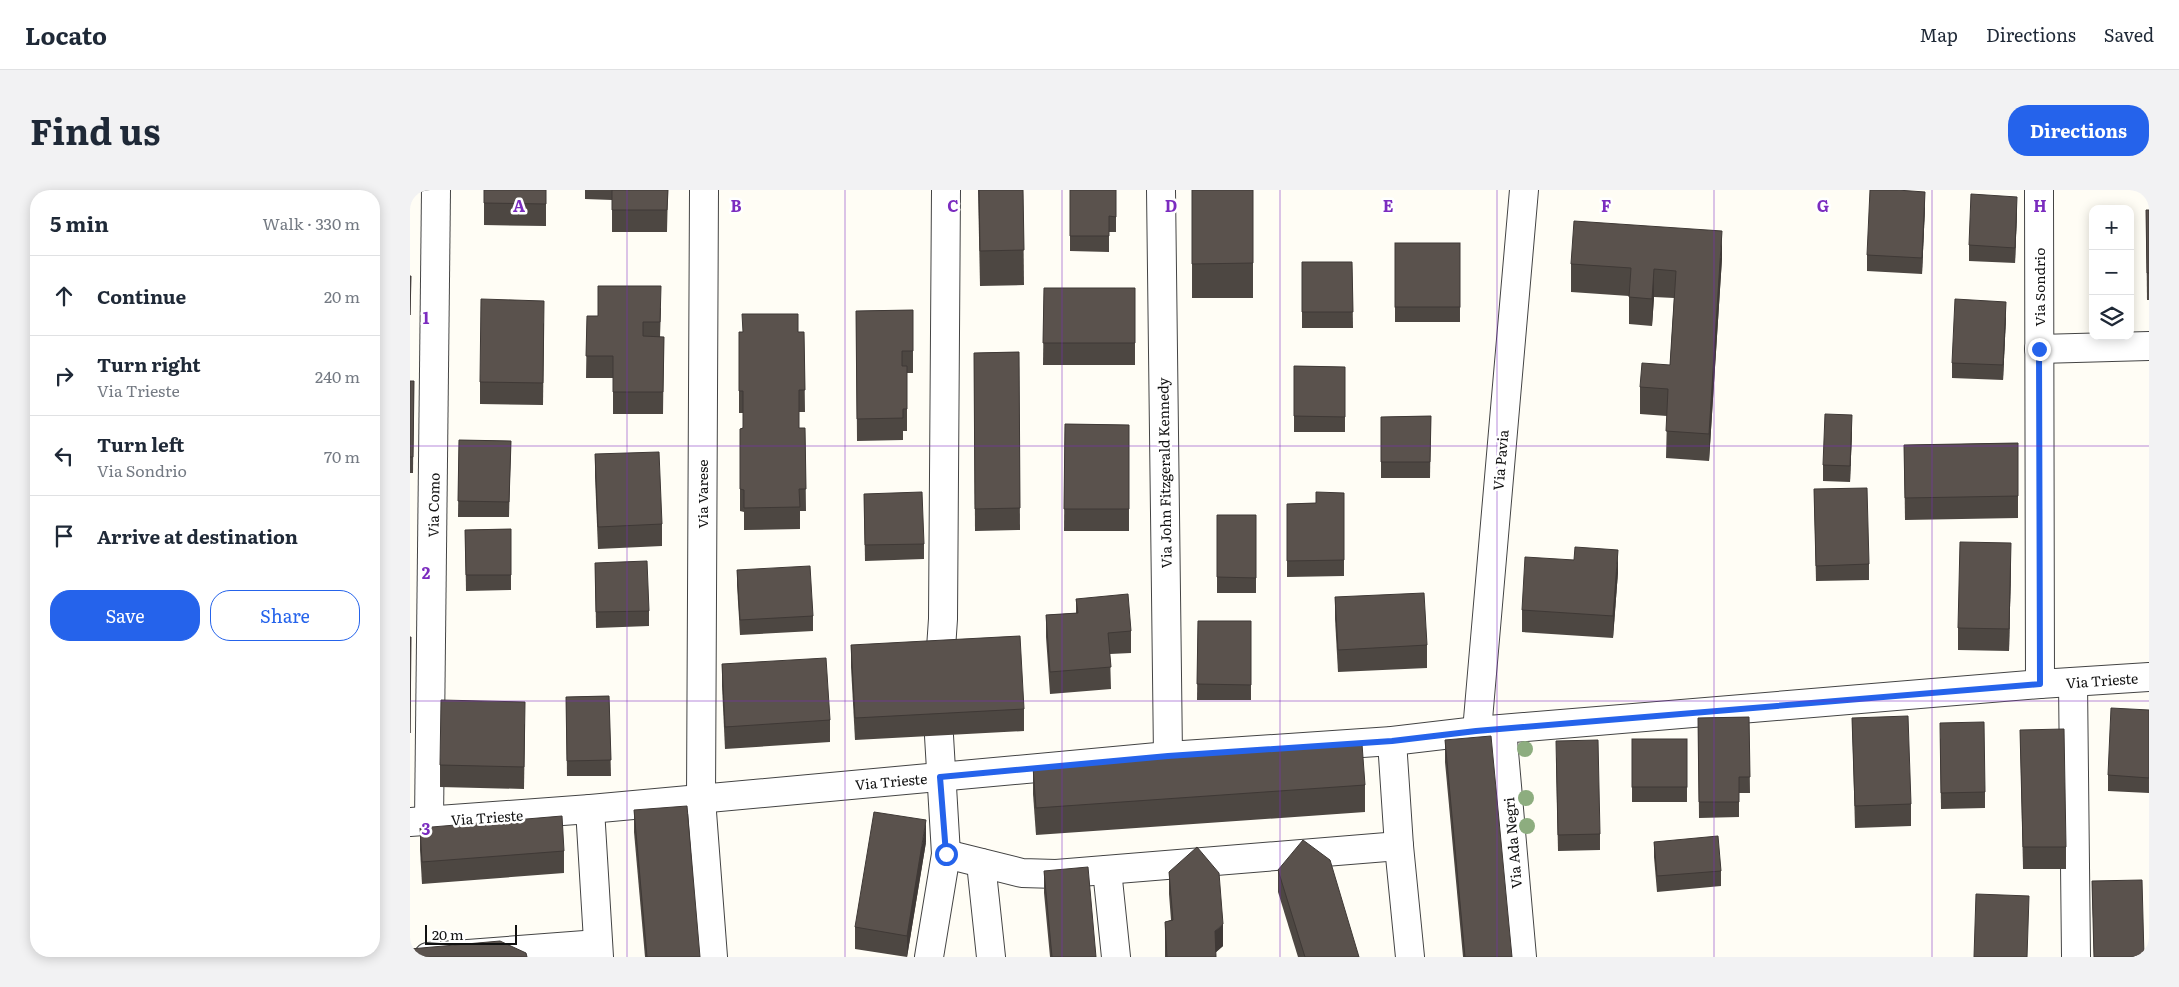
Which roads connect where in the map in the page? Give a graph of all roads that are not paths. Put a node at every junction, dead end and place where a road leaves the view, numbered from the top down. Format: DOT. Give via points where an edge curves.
graph roads {
  1 [pos="436,190"];
  2 [pos="704,190"];
  3 [pos="946,190"];
  4 [pos="1161,190"];
  5 [pos="1524,190"];
  6 [pos="2039,190"];
  7 [pos="2149,346"];
  8 [pos="2039,349"];
  9 [pos="940,663"];
  10 [pos="2149,677"];
  11 [pos="2073,682"];
  12 [pos="2040,684"];
  13 [pos="1490,730"];
  14 [pos="939,736"];
  15 [pos="1392,741"];
  16 [pos="1168,756"];
  17 [pos="940,777"];
  18 [pos="701,799"];
  19 [pos="590,809"];
  20 [pos="420,822"];
  21 [pos="1399,846"];
  22 [pos="946,854"];
  23 [pos="981,863"];
  24 [pos="1107,870"];
  25 [pos="598,951"];
  26 [pos="428,957"];
  27 [pos="712,957"];
  28 [pos="930,957"];
  29 [pos="991,957"];
  30 [pos="1116,957"];
  31 [pos="1410,957"];
  32 [pos="1522,957"];
  33 [pos="2076,957"];
  1 -- 20 [label="street, Via Como"];
  2 -- 18 [label="street, Via Varese"];
  3 -- 9 [label="street"];
  4 -- 16 [label="street, Via John Fitzgerald Kennedy"];
  5 -- 13 [label="street, Via Pavia"];
  6 -- 8 [label="street, Via Sondrio"];
  7 -- 8 [label="street"];
  8 -- 12 [label="street, Via Sondrio"];
  10 -- 11 [label="street, Via Trieste"];
  11 -- 12 [label="street, Via Trieste"];
  11 -- 33 [label="street"];
  12 -- 13 [label="street, Via Trieste"];
  13 -- 15 [label="street, Via Trieste"];
  13 -- 32 [label="street, Via Ada Negri"];
  14 -- 17 [label="street"];
  15 -- 16 [label="street, Via Trieste"];
  15 -- 21 [label="street"];
  16 -- 17 [label="street, Via Trieste"];
  17 -- 18 [label="street, Via Trieste"];
  17 -- 22 [label="street"];
  18 -- 19 [label="street, Via Trieste"];
  18 -- 27 [label="street, Via Varese"];
  19 -- 20 [label="street, Via Trieste"];
  19 -- 25 [label="street"];
  21 -- 24 [label="street"];
  21 -- 31 [label="street"];
  22 -- 23 [label="street"];
  22 -- 28 [label="street"];
  23 -- 24 [label="street" via="1022,873"];
  23 -- 29 [label="street"];
  24 -- 30 [label="street"];
  25 -- 26 [label="street"];
}
